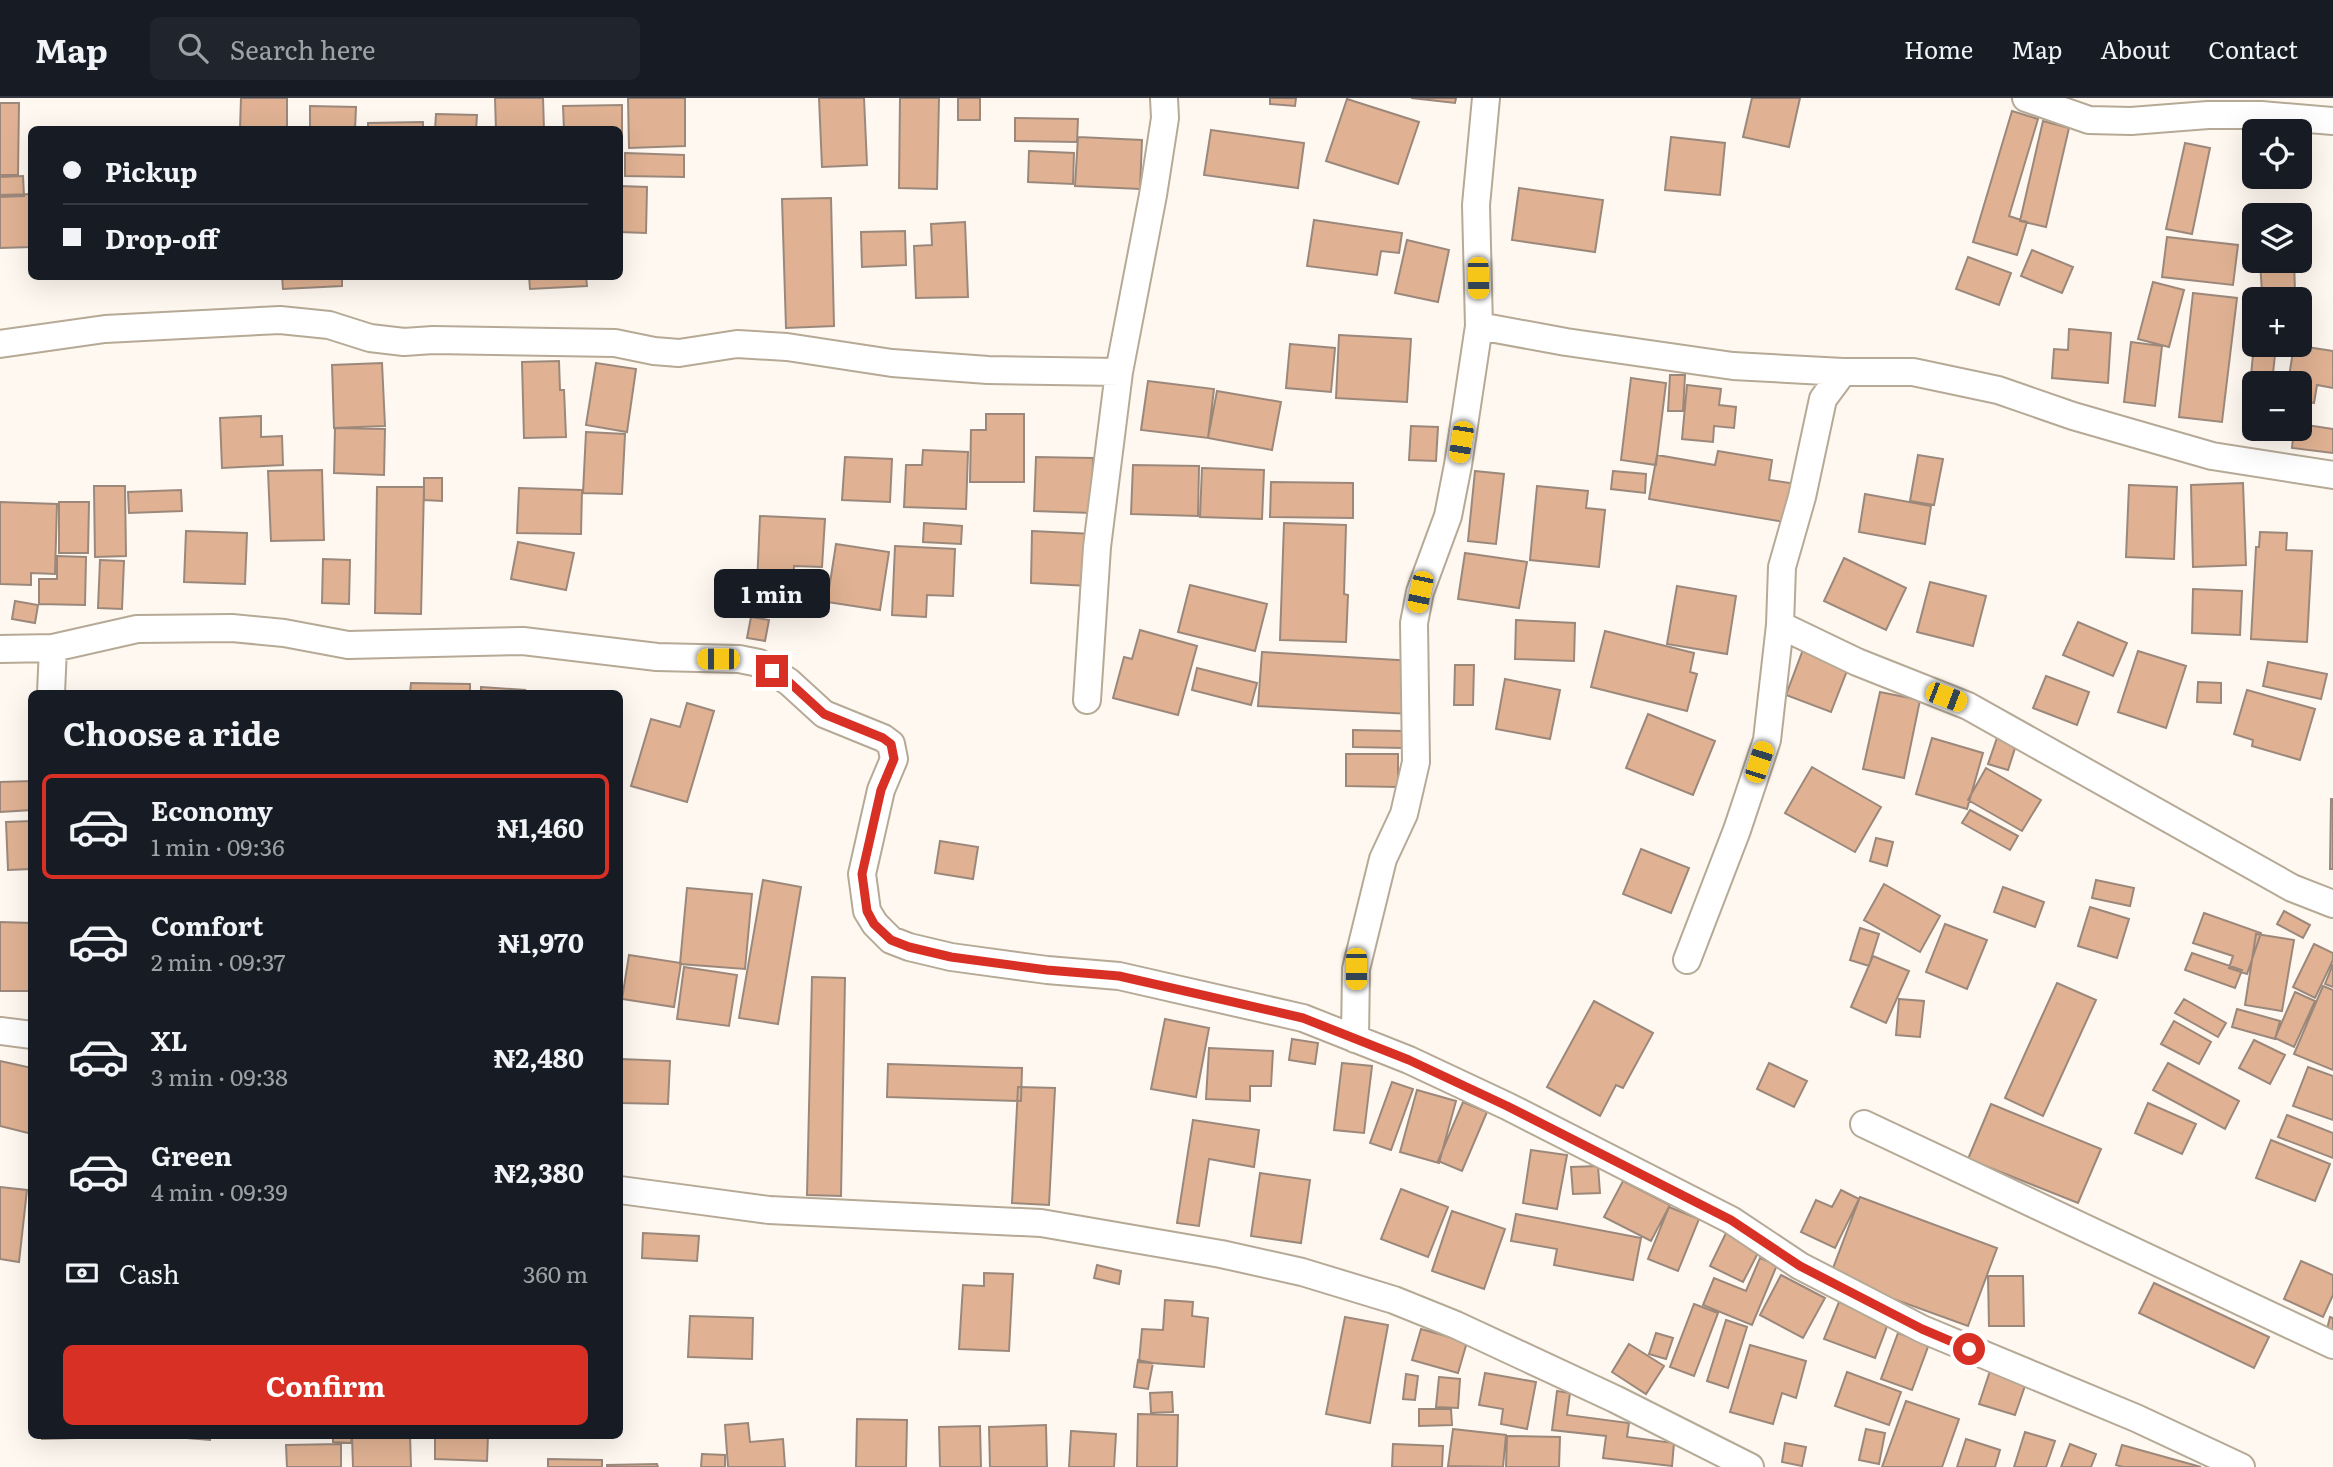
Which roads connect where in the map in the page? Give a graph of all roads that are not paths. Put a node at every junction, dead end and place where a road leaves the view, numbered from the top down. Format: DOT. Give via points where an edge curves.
graph roads {
  1 [pos="1164,98"];
  2 [pos="1486,98"];
  3 [pos="2026,98"];
  4 [pos="2333,121"];
  5 [pos="1479,327"];
  6 [pos="0,344"];
  7 [pos="1793,369"];
  8 [pos="1119,372"];
  9 [pos="1843,372"];
  10 [pos="1823,399"];
  11 [pos="2333,475"];
  12 [pos="1780,625"];
  13 [pos="53,648"];
  14 [pos="0,649"];
  15 [pos="51,690"];
  16 [pos="1087,700"];
  17 [pos="2333,904"];
  18 [pos="1686,960"];
  19 [pos="0,1031"];
  20 [pos="28,1034"];
  21 [pos="1355,1039"];
  22 [pos="1864,1124"];
  23 [pos="623,1190"];
  24 [pos="2333,1345"];
  25 [pos="1750,1467"];
  26 [pos="2241,1467"];
  1 -- 8 [label="street" via="1153,195"];
  2 -- 5 [label="street" via="1476,205"];
  3 -- 4 [label="street" via="2089,120 2261,115"];
  5 -- 7 [label="street" via="1733,366"];
  5 -- 21 [label="street" via="1448,516 1420,592 1414,623 1416,762 1404,814 1383,859 1356,969"];
  6 -- 8 [label="street" via="105,329 280,320 329,325 370,338 404,342 615,343 679,353 737,344 905,365"];
  7 -- 9 [label="street"];
  7 -- 10 [label="street"];
  8 -- 16 [label="street" via="1097,547"];
  9 -- 10 [label="street"];
  9 -- 11 [label="street" via="1913,372 1986,387 2212,456"];
  10 -- 12 [label="street" via="1782,567"];
  12 -- 17 [label="street" via="1857,663 1968,706 2292,888"];
  12 -- 18 [label="street" via="1767,740"];
  13 -- 14 [label="street"];
  13 -- 15 [label="street"];
  13 -- 21 [label="street" via="137,629 232,628 348,645 523,641 758,663 789,682 824,714 891,744 894,759 881,790 862,874 867,911 891,940 951,957 1119,976 1303,1018"];
  19 -- 20 [label="street"];
  21 -- 26 [label="street" via="1507,1106 1731,1220 1800,1266 1922,1329"];
  22 -- 24 [label="street"];
  23 -- 25 [label="street" via="769,1210 1041,1223 1302,1272 1456,1325"];
}
